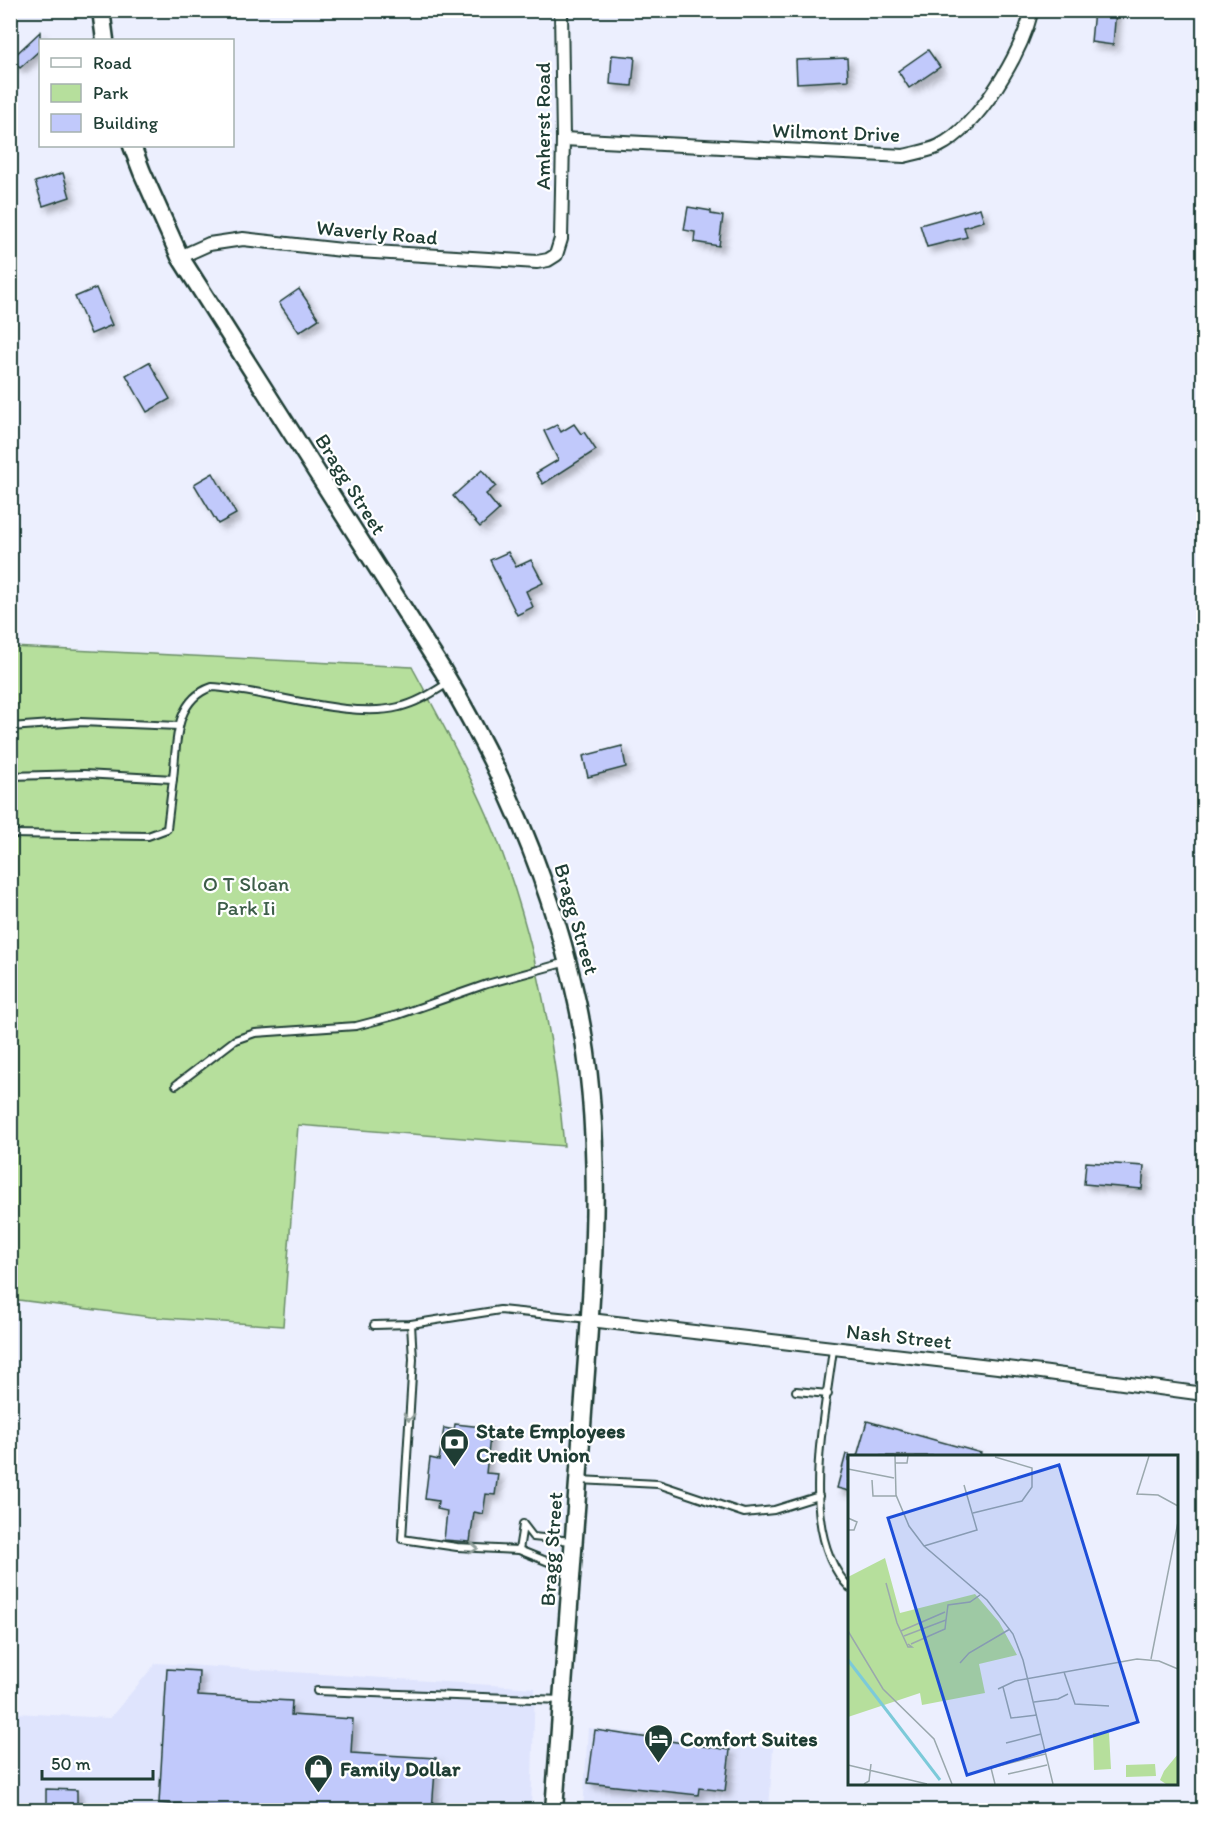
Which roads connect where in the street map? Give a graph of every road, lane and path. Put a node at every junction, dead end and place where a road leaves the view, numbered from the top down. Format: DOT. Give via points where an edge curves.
graph roads {
  1 [pos="101,10"];
  2 [pos="1032,10"];
  3 [pos="561,11"];
  4 [pos="105,39"];
  5 [pos="563,139"];
  6 [pos="132,147"];
  7 [pos="561,239"];
  8 [pos="180,257"];
  9 [pos="450,682"];
  10 [pos="179,726"];
  11 [pos="10,727"];
  12 [pos="10,776"];
  13 [pos="173,780"];
  14 [pos="10,834"];
  15 [pos="567,962"];
  16 [pos="177,1085"];
  17 [pos="590,1320"];
  18 [pos="411,1324"];
  19 [pos="374,1325"];
  20 [pos="833,1349"];
  21 [pos="796,1391"];
  22 [pos="828,1394"];
  23 [pos="1203,1394"];
  24 [pos="578,1480"];
  25 [pos="819,1496"];
  26 [pos="574,1541"];
  27 [pos="519,1550"];
  28 [pos="572,1571"];
  29 [pos="848,1587"];
  30 [pos="317,1691"];
  31 [pos="562,1700"];
  32 [pos="554,1810"];
  1 -- 4 [label="street"];
  2 -- 5 [label="street, Wilmont Drive" via="1029,24 995,91 968,124 939,146 904,156"];
  3 -- 5 [label="street, Amherst Road"];
  5 -- 7 [label="street, Amherst Road"];
  6 -- 8 [label="street, Bragg Street"];
  7 -- 8 [label="street, Waverly Road" via="556,255 537,262 342,250 243,239 209,244"];
  8 -- 9 [label="street, Bragg Street"];
  9 -- 10 [label="lane" via="417,702 364,710 212,687 198,692 187,705"];
  9 -- 15 [label="street, Bragg Street" via="521,821 556,918"];
  10 -- 11 [label="lane" via="80,722"];
  10 -- 13 [label="lane"];
  12 -- 13 [label="lane" via="84,774"];
  13 -- 14 [label="lane" via="167,829 148,836"];
  15 -- 16 [label="lane" via="356,1026 255,1033 235,1040"];
  15 -- 17 [label="street, Bragg Street" via="578,1004 593,1131"];
  17 -- 18 [label="lane" via="500,1310"];
  17 -- 20 [label="street, Nash Street"];
  17 -- 24 [label="street, Bragg Street"];
  18 -- 19 [label="lane"];
  18 -- 27 [label="lane, one-way" via="413,1359 402,1539"];
  20 -- 22 [label="lane"];
  20 -- 23 [label="street, Nash Street"];
  21 -- 22 [label="lane"];
  22 -- 25 [label="lane"];
  24 -- 25 [label="lane" via="658,1484 744,1513 774,1510"];
  24 -- 26 [label="street, Bragg Street"];
  25 -- 29 [label="lane" via="827,1551"];
  26 -- 27 [label="lane" via="533,1537 523,1524"];
  26 -- 28 [label="street, Bragg Street"];
  27 -- 28 [label="lane"];
  28 -- 31 [label="street, Bragg Street"];
  30 -- 31 [label="lane"];
  31 -- 32 [label="street, Bragg Street"];
}
